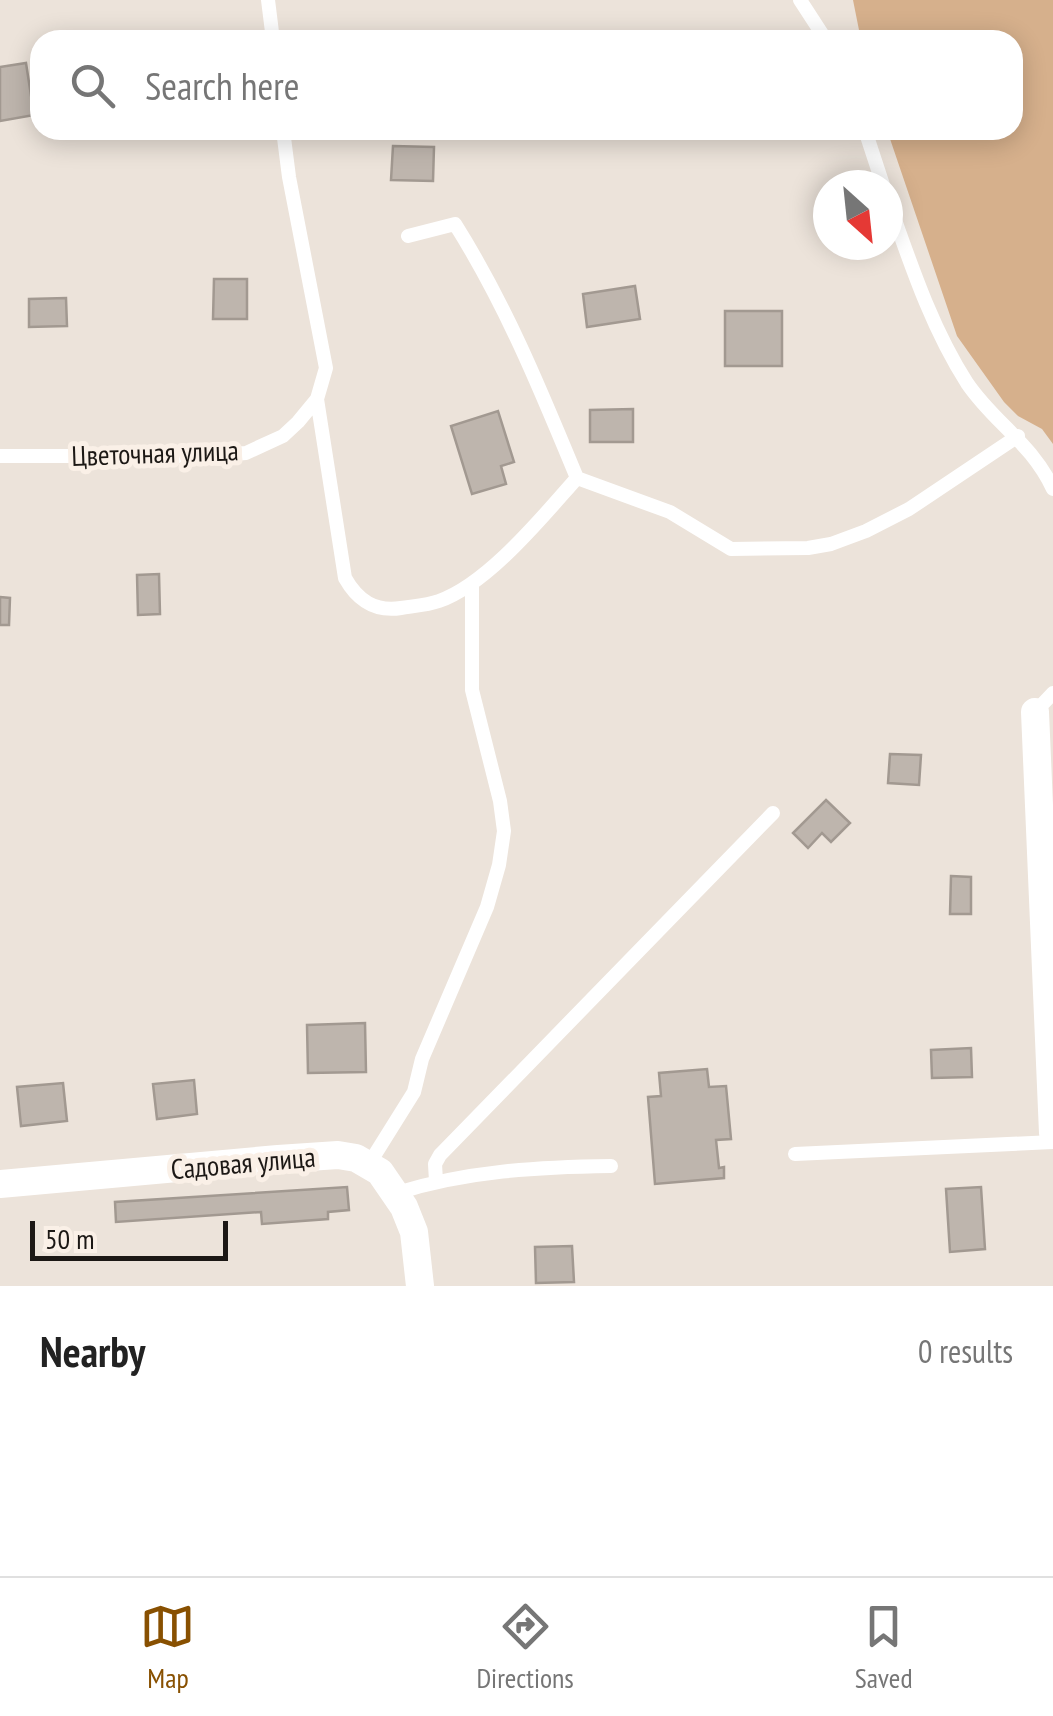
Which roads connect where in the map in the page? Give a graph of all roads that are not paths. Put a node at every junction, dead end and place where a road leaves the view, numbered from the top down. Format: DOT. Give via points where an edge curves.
graph roads {
  1 [pos="268,0"];
  2 [pos="800,0"];
  3 [pos="272,30"];
  4 [pos="820,30"];
  5 [pos="285,140"];
  6 [pos="868,140"];
  7 [pos="878,170"];
  8 [pos="408,236"];
  9 [pos="903,238"];
  10 [pos="317,399"];
  11 [pos="1018,436"];
  12 [pos="0,456"];
  13 [pos="576,478"];
  14 [pos="1053,489"];
  15 [pos="472,584"];
  16 [pos="1044,703"];
  17 [pos="773,814"];
  18 [pos="1053,1133"];
  19 [pos="1053,1142"];
  20 [pos="796,1154"];
  21 [pos="369,1164"];
  22 [pos="611,1166"];
  23 [pos="436,1181"];
  24 [pos="0,1184"];
  25 [pos="397,1194"];
  26 [pos="420,1275"];
  1 -- 3 [label="lane"];
  2 -- 4 [label="lane"];
  5 -- 10 [label="lane" via="326,368"];
  6 -- 7 [label="lane"];
  8 -- 13 [label="lane" via="455,224 529,362"];
  9 -- 11 [label="lane" via="943,341 985,408"];
  10 -- 12 [label="lane, Цветочная улица" via="283,436 246,453"];
  10 -- 15 [label="lane" via="345,578 354,595 386,610 440,601"];
  11 -- 13 [label="lane" via="910,509 808,548 731,548 670,512"];
  11 -- 14 [label="lane"];
  13 -- 15 [label="lane"];
  15 -- 21 [label="lane" via="472,690 500,802 499,865 414,1092"];
  16 -- 18 [label="street"];
  17 -- 23 [label="lane" via="440,1155"];
  19 -- 20 [label="lane"];
  21 -- 24 [label="street, Садовая улица" via="338,1155"];
  21 -- 25 [label="street"];
  22 -- 23 [label="lane"];
  23 -- 25 [label="lane"];
  25 -- 26 [label="street" via="414,1232"];
}
